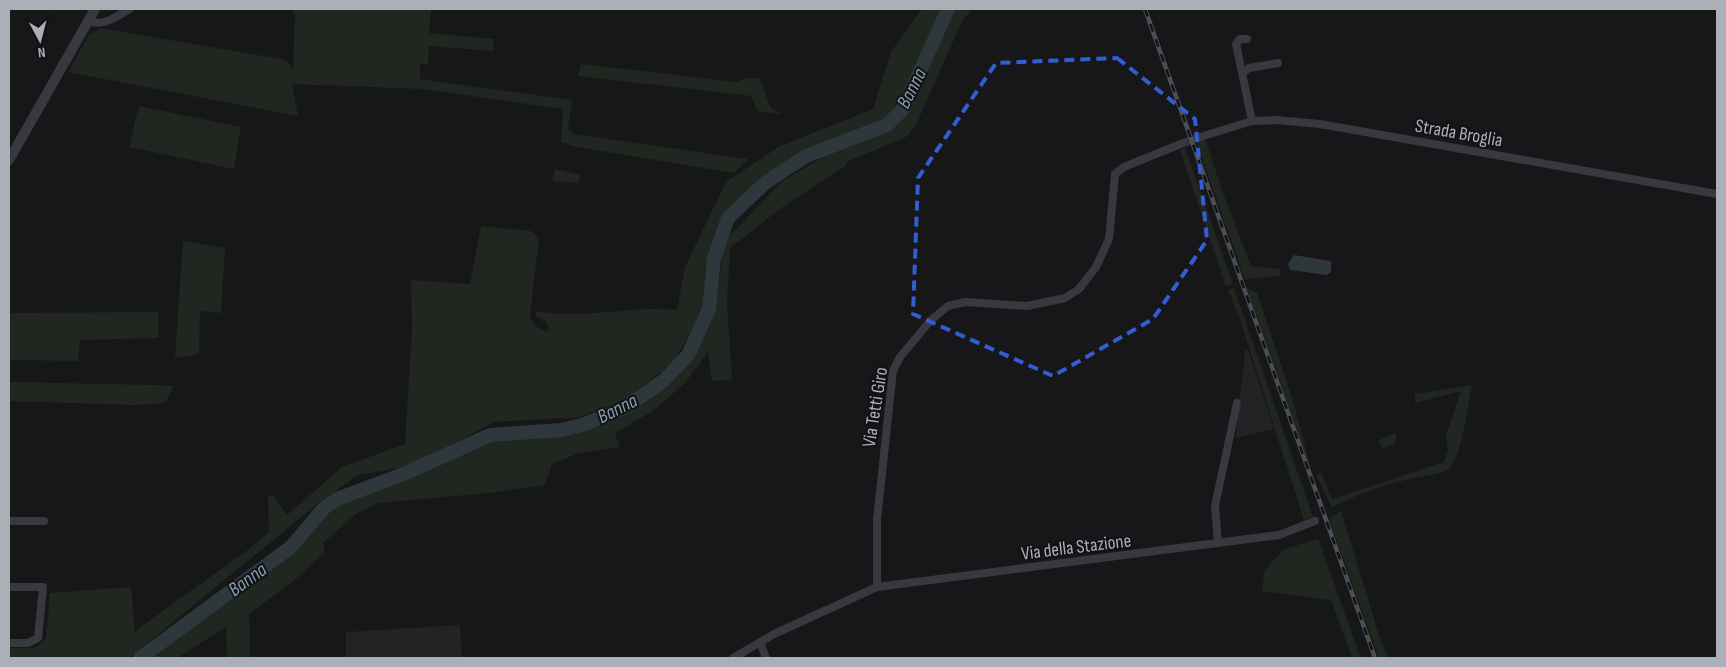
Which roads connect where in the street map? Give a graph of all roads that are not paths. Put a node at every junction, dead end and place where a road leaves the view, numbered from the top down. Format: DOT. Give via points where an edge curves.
graph roads {
  1 [pos="95,9"];
  2 [pos="130,9"];
  3 [pos="89,21"];
  4 [pos="1247,39"];
  5 [pos="1278,63"];
  6 [pos="1244,72"];
  7 [pos="1252,121"];
  8 [pos="1197,138"];
  9 [pos="1183,143"];
  10 [pos="9,160"];
  11 [pos="1717,194"];
  12 [pos="1237,403"];
  13 [pos="9,520"];
  14 [pos="44,521"];
  15 [pos="1315,521"];
  16 [pos="1218,543"];
  17 [pos="9,587"];
  18 [pos="877,587"];
  19 [pos="760,642"];
  20 [pos="9,643"];
  21 [pos="734,658"];
  22 [pos="766,658"];
  1 -- 3 [label="street"];
  2 -- 3 [label="street" via="105,22"];
  3 -- 10 [label="street"];
  4 -- 6 [label="street" via="1240,39 1236,44"];
  5 -- 6 [label="street" via="1249,68"];
  6 -- 7 [label="street"];
  7 -- 8 [label="street, Strada Broglia"];
  7 -- 11 [label="street, Strada Broglia" via="1320,124"];
  9 -- 18 [label="street, Via Tetti Giro" via="1124,167 1115,174 1109,239 1090,276 1074,294 1027,306 965,302 948,306 930,320 900,357 891,384 880,490 876,531"];
  12 -- 16 [label="street" via="1215,506"];
  13 -- 14 [label="street"];
  15 -- 16 [label="street, Via della Stazione" via="1279,535"];
  16 -- 18 [label="street, Via della Stazione"];
  17 -- 20 [label="street" via="43,587 38,638 28,643"];
  18 -- 19 [label="street"];
  19 -- 21 [label="street"];
  19 -- 22 [label="street"];
}
